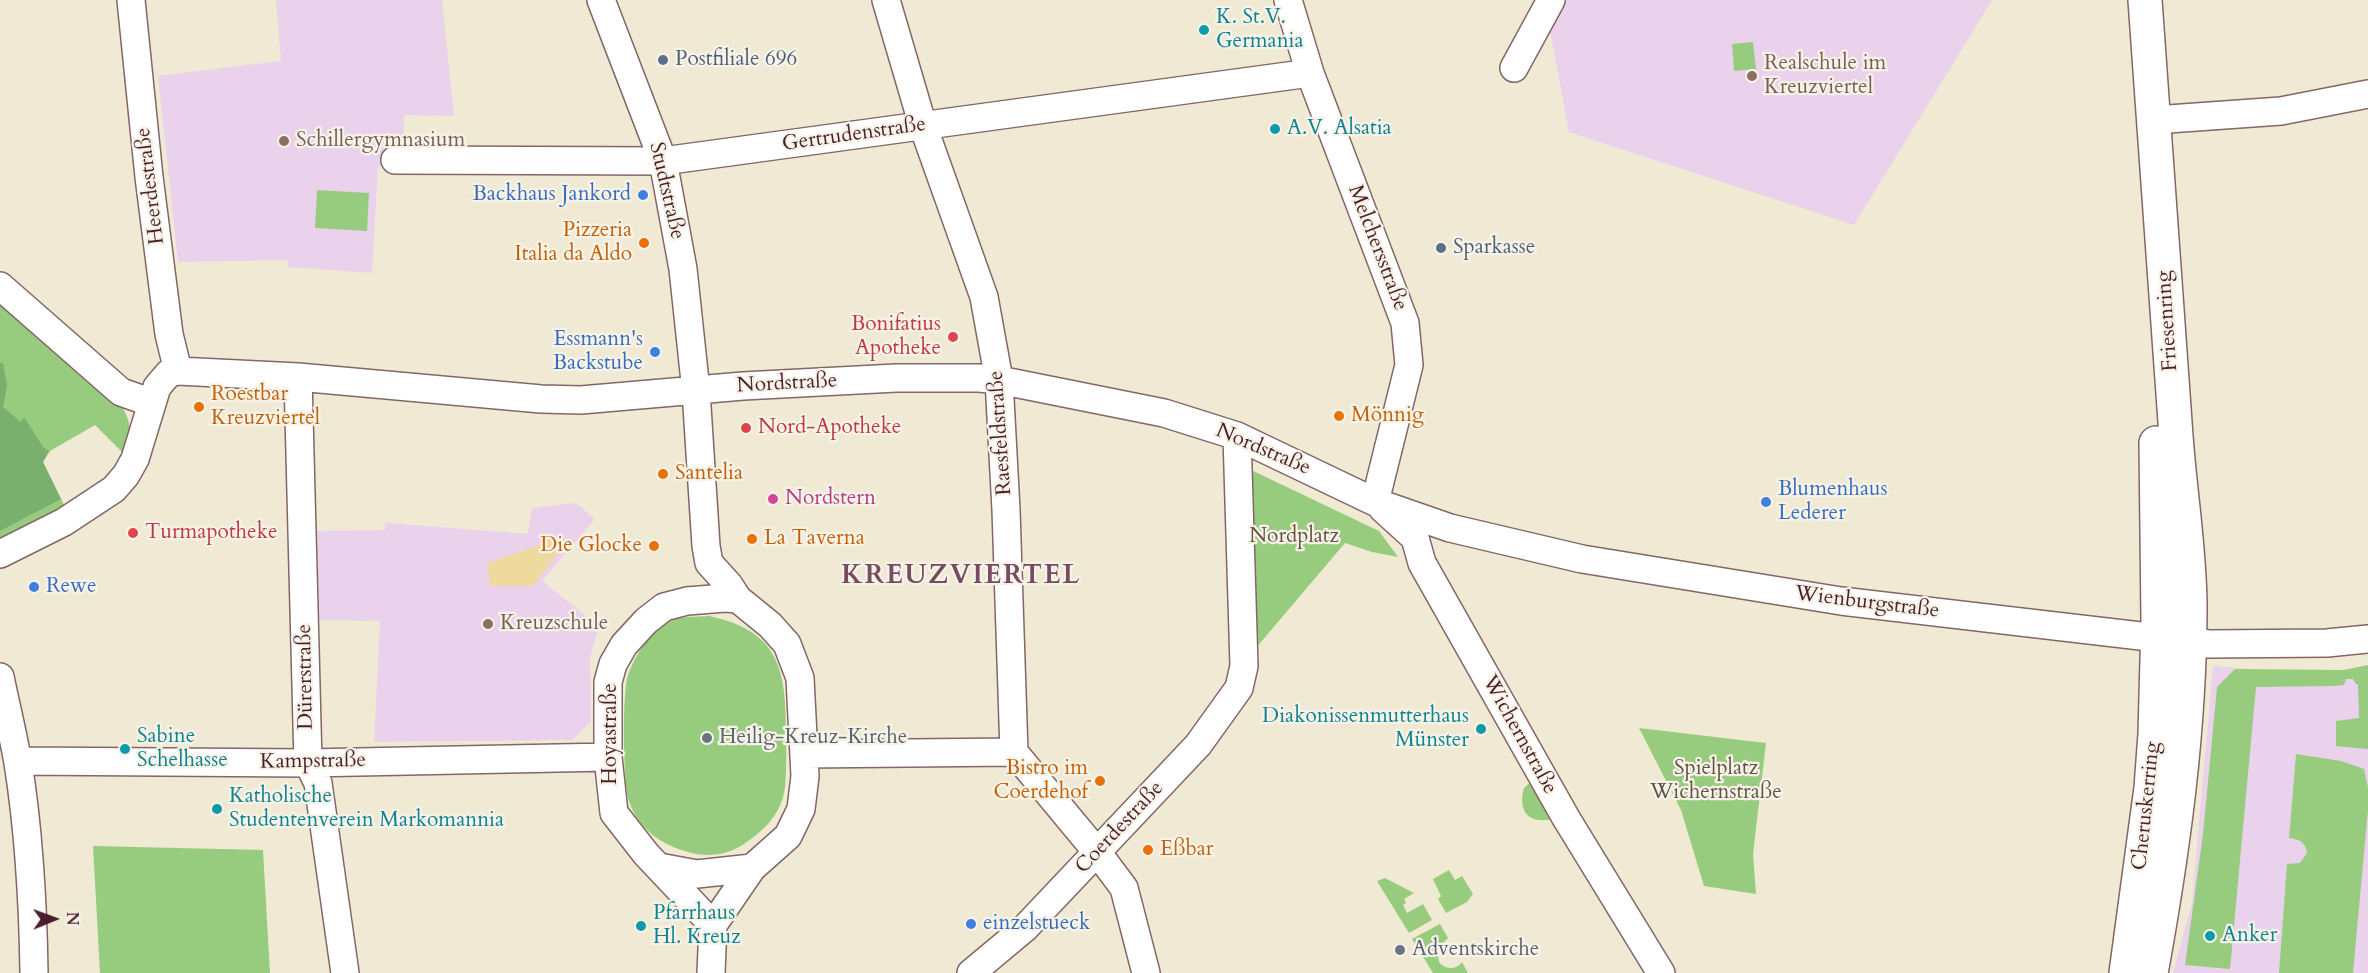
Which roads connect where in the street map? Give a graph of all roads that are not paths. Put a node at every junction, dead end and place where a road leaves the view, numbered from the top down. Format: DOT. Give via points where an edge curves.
graph roads {
  1 [pos="131,0"];
  2 [pos="601,0"];
  3 [pos="885,0"];
  4 [pos="1288,0"];
  5 [pos="1551,0"];
  6 [pos="2127,0"];
  7 [pos="2145,0"];
  8 [pos="1514,68"];
  9 [pos="1310,73"];
  10 [pos="2368,94"];
  11 [pos="2154,120"];
  12 [pos="923,126"];
  13 [pos="395,160"];
  14 [pos="663,161"];
  15 [pos="0,286"];
  16 [pos="178,371"];
  17 [pos="298,377"];
  18 [pos="999,380"];
  19 [pos="696,391"];
  20 [pos="152,404"];
  21 [pos="1238,436"];
  22 [pos="1376,502"];
  23 [pos="0,554"];
  24 [pos="738,599"];
  25 [pos="2158,638"];
  26 [pos="2368,639"];
  27 [pos="2190,642"];
  28 [pos="0,677"];
  29 [pos="1014,752"];
  30 [pos="804,754"];
  31 [pos="608,757"];
  32 [pos="18,761"];
  33 [pos="308,763"];
  34 [pos="1097,852"];
  35 [pos="659,867"];
  36 [pos="752,868"];
  37 [pos="713,925"];
  38 [pos="34,973"];
  39 [pos="345,973"];
  40 [pos="711,973"];
  41 [pos="971,973"];
  42 [pos="1146,973"];
  43 [pos="1661,973"];
  44 [pos="2126,973"];
  45 [pos="2151,973"];
  1 -- 16 [label="street, Heerdestraße" via="149,177 169,334"];
  2 -- 14 [label="street, Studtstraße"];
  3 -- 12 [label="street, Raesfeldstraße"];
  4 -- 9 [label="street, Melchersstraße"];
  5 -- 8 [label="street"];
  6 -- 25 [label="main road, Friesenring" via="2158,464"];
  7 -- 11 [label="main road, Friesenring"];
  9 -- 12 [label="street, Gertrudenstraße"];
  9 -- 22 [label="street, Melchersstraße" via="1405,323 1409,365"];
  10 -- 11 [label="street" via="2281,111"];
  11 -- 27 [label="main road, Friesenring" via="2188,550"];
  12 -- 14 [label="street, Gertrudenstraße"];
  12 -- 18 [label="street, Raesfeldstraße" via="984,297"];
  13 -- 14 [label="street, Gertrudenstraße"];
  14 -- 19 [label="street, Studtstraße" via="683,269"];
  15 -- 20 [label="street" via="121,392"];
  16 -- 17 [label="street, Nordstraße"];
  16 -- 20 [label="street" via="163,378"];
  17 -- 19 [label="street, Nordstraße" via="541,399 581,400"];
  17 -- 33 [label="street, Dürerstraße"];
  18 -- 19 [label="street, Nordstraße" via="955,376 896,378"];
  18 -- 21 [label="street, Nordstraße" via="1164,413"];
  18 -- 29 [label="street, Raesfeldstraße"];
  19 -- 24 [label="street" via="709,563"];
  20 -- 23 [label="street" via="135,459 114,489 64,522"];
  21 -- 22 [label="street, Nordstraße"];
  21 -- 34 [label="street, Coerdestraße" via="1244,666 1239,688 1198,745"];
  22 -- 25 [label="street, Wienburgstraße" via="1450,528 1581,559 1841,601"];
  22 -- 43 [label="street, Wichernstraße" via="1414,538 1422,564 1566,818"];
  24 -- 30 [label="street" via="787,644 796,663"];
  24 -- 31 [label="street, Hoyastraße" via="701,599 664,606 624,645 608,682"];
  25 -- 27 [label="street, Wienburgstraße"];
  25 -- 44 [label="main road, Cheruskerring" via="2151,788"];
  26 -- 27 [label="street, Wienburgstraße" via="2275,645"];
  27 -- 45 [label="main road, Cheruskerring" via="2184,758"];
  28 -- 32 [label="street"];
  29 -- 30 [label="street"];
  29 -- 34 [label="street"];
  30 -- 36 [label="street" via="801,808 788,836"];
  31 -- 33 [label="street, Kampstraße"];
  31 -- 35 [label="street, Hoyastraße" via="614,813"];
  32 -- 33 [label="street, Kampstraße"];
  32 -- 38 [label="street" via="29,863"];
  33 -- 39 [label="street, Dürerstraße" via="318,783"];
  34 -- 41 [label="street, Coerdestraße" via="1025,928"];
  34 -- 42 [label="street" via="1124,888"];
  35 -- 36 [label="street" via="697,874"];
  35 -- 37 [label="street, Hoyastraße"];
  36 -- 37 [label="street"];
  37 -- 40 [label="street"];
}
